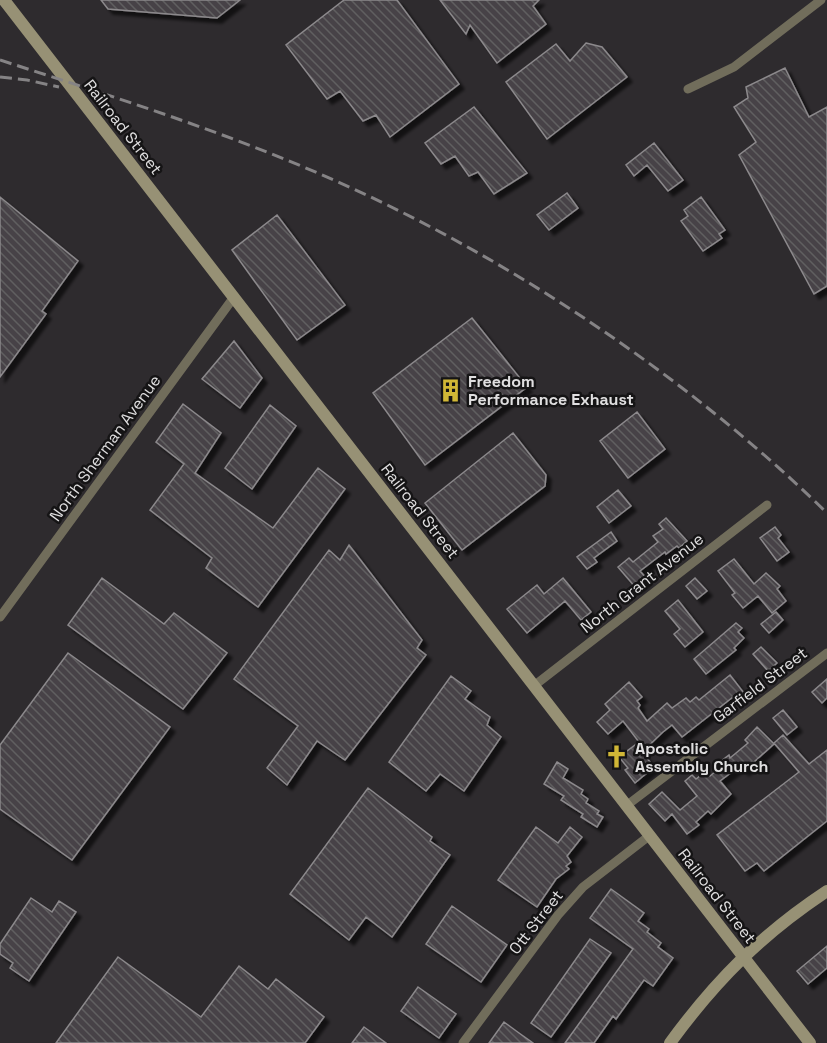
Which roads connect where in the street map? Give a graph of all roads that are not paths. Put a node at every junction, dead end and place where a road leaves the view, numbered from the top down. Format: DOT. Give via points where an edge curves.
graph roads {
  1 [pos="4,0"];
  2 [pos="821,0"];
  3 [pos="688,89"];
  4 [pos="234,297"];
  5 [pos="767,505"];
  6 [pos="0,617"];
  7 [pos="827,653"];
  8 [pos="534,685"];
  9 [pos="626,806"];
  10 [pos="649,836"];
  11 [pos="827,891"];
  12 [pos="743,957"];
  13 [pos="464,1043"];
  14 [pos="670,1043"];
  15 [pos="810,1043"];
  1 -- 4 [label="main road, Railroad Street"];
  2 -- 3 [label="street" via="734,67"];
  4 -- 6 [label="street, North Sherman Avenue"];
  4 -- 8 [label="main road, Railroad Street"];
  5 -- 8 [label="street, North Grant Avenue"];
  7 -- 9 [label="street, Garfield Street"];
  8 -- 9 [label="main road, Railroad Street"];
  9 -- 10 [label="main road, Railroad Street"];
  10 -- 12 [label="main road, Railroad Street"];
  10 -- 13 [label="street, Ott Street" via="583,887"];
  11 -- 12 [label="main road"];
  12 -- 14 [label="main road" via="702,1000"];
  12 -- 15 [label="main road, Railroad Street"];
}
